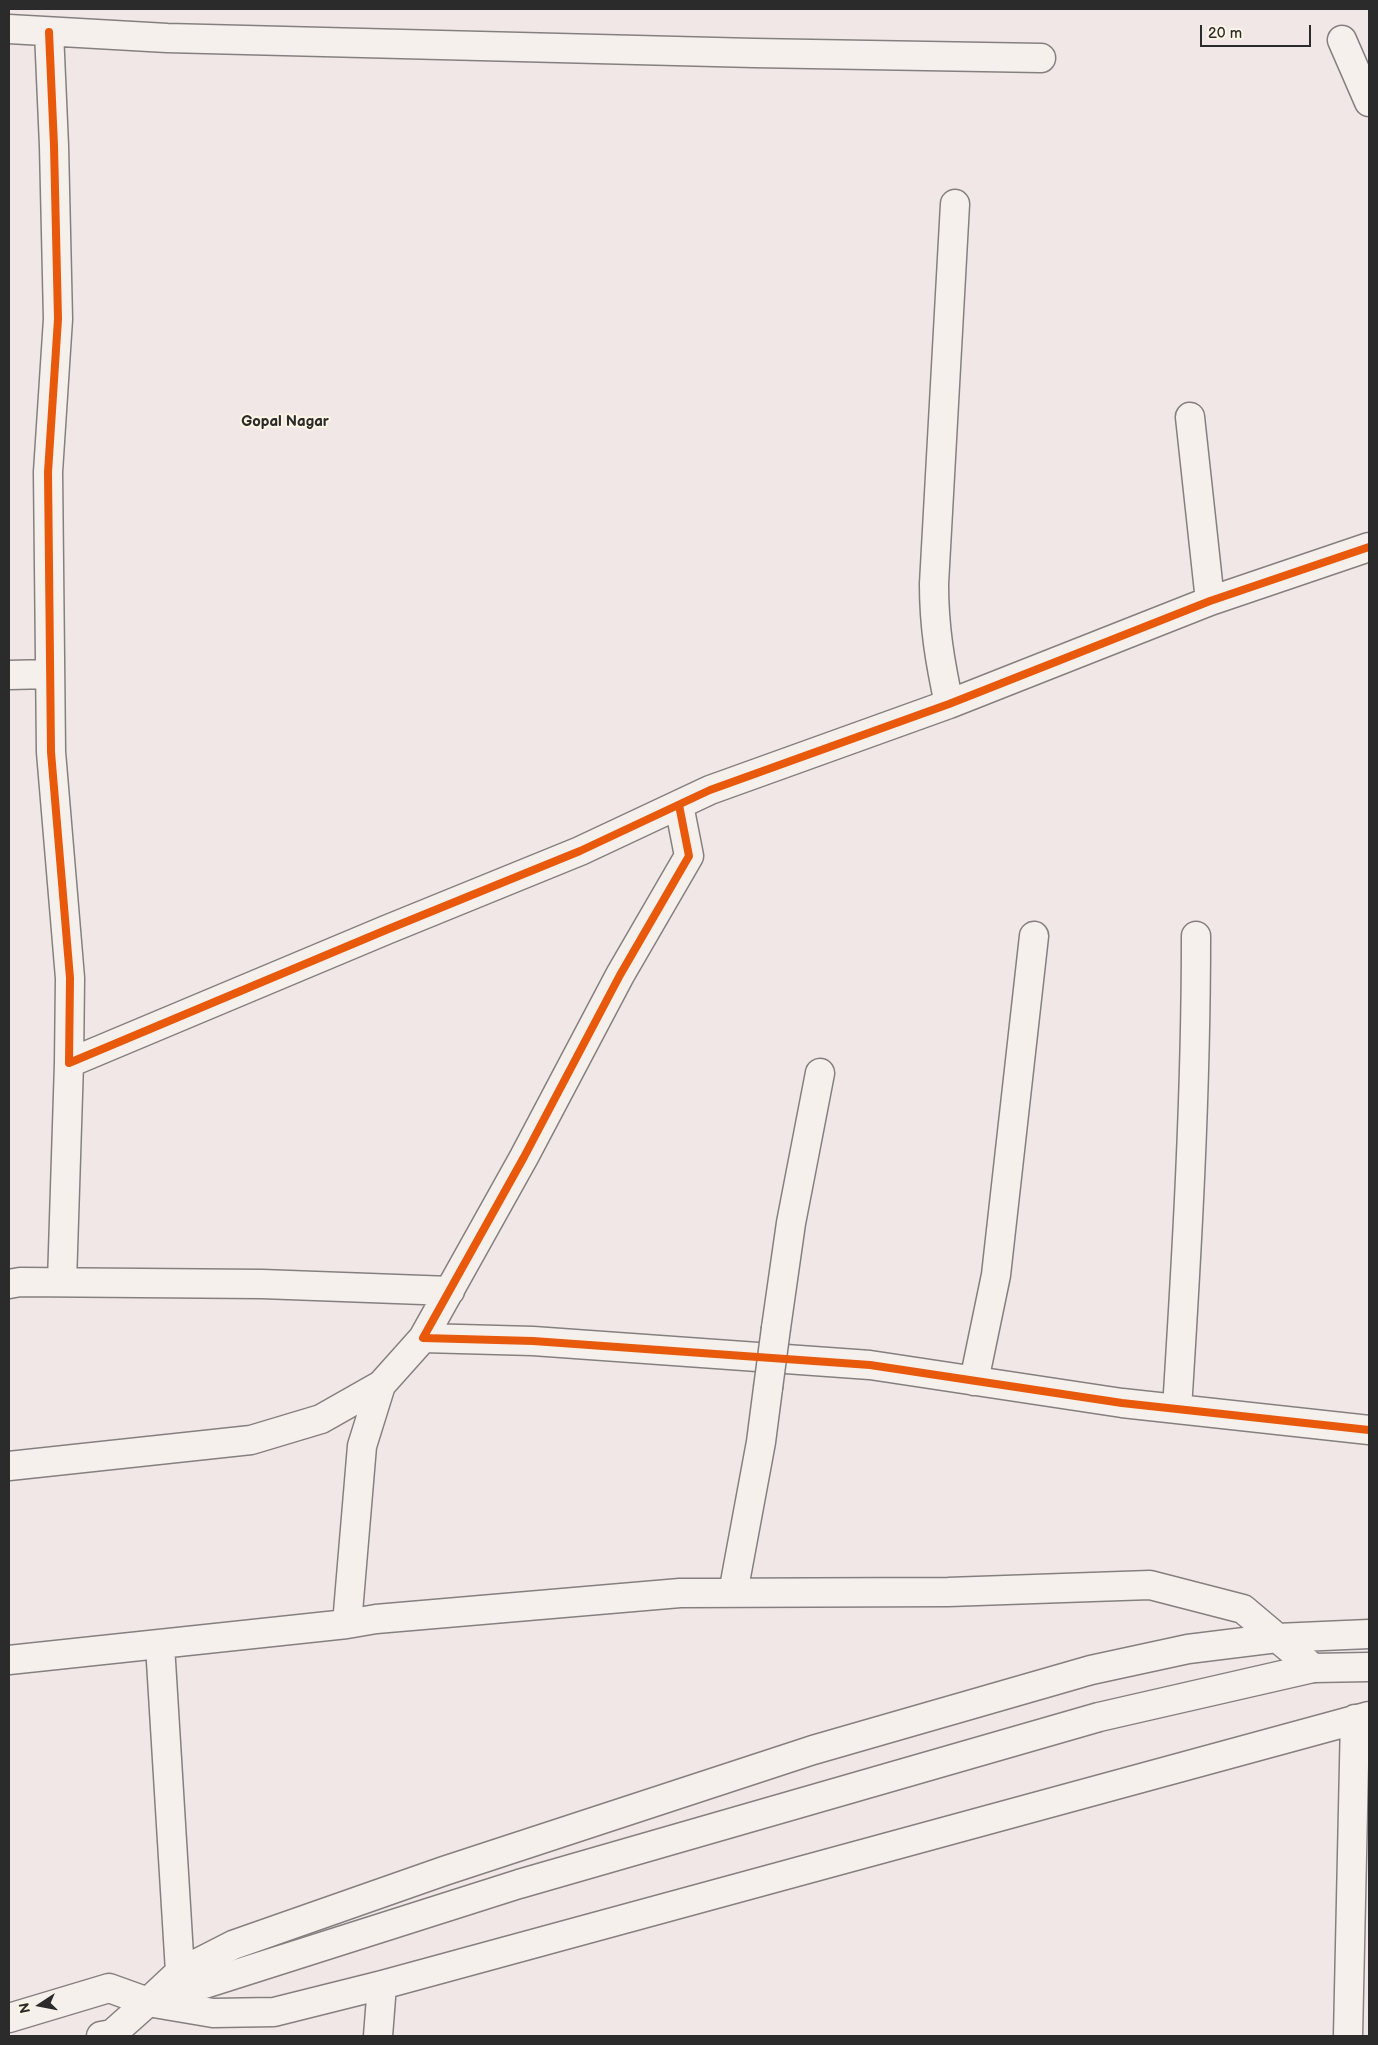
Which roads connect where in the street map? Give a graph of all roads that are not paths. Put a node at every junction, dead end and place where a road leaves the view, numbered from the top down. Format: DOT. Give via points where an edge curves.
graph roads {
  1 [pos="9,29"];
  2 [pos="49,32"];
  3 [pos="1342,40"];
  4 [pos="1041,58"];
  5 [pos="1369,102"];
  6 [pos="955,204"];
  7 [pos="1190,417"];
  8 [pos="1369,547"];
  9 [pos="1210,601"];
  10 [pos="50,674"];
  11 [pos="9,675"];
  12 [pos="949,704"];
  13 [pos="679,805"];
  14 [pos="1034,936"];
  15 [pos="1196,936"];
  16 [pos="69,1063"];
  17 [pos="820,1073"];
  18 [pos="62,1282"];
  19 [pos="9,1284"];
  20 [pos="450,1290"];
  21 [pos="423,1338"];
  22 [pos="974,1381"];
  23 [pos="381,1385"];
  24 [pos="1177,1409"];
  25 [pos="1369,1430"];
  26 [pos="9,1466"];
  27 [pos="733,1593"];
  28 [pos="347,1624"];
  29 [pos="1369,1634"];
  30 [pos="1277,1638"];
  31 [pos="160,1645"];
  32 [pos="9,1660"];
  33 [pos="1369,1667"];
  34 [pos="1313,1668"];
  35 [pos="1362,1718"];
  36 [pos="180,1972"];
  37 [pos="382,1985"];
  38 [pos="148,2002"];
  39 [pos="9,2018"];
  40 [pos="102,2036"];
  41 [pos="378,2036"];
  42 [pos="1348,2036"];
  1 -- 2 [label="main road"];
  2 -- 4 [label="main road" via="446,46"];
  2 -- 10 [label="main road" via="58,319 48,472"];
  3 -- 5 [label="main road"];
  6 -- 12 [label="main road" via="934,584 937,645"];
  7 -- 9 [label="main road"];
  8 -- 9 [label="main road"];
  9 -- 12 [label="main road"];
  10 -- 11 [label="main road"];
  10 -- 16 [label="main road" via="51,752 70,978"];
  12 -- 13 [label="main road" via="710,790"];
  13 -- 16 [label="main road" via="580,851"];
  13 -- 20 [label="main road" via="688,856"];
  14 -- 22 [label="main road" via="996,1275"];
  15 -- 24 [label="main road" via="1189,1220"];
  16 -- 18 [label="main road"];
  17 -- 27 [label="main road, bridge" via="791,1223 761,1442"];
  18 -- 19 [label="main road"];
  18 -- 20 [label="main road"];
  20 -- 21 [label="main road"];
  21 -- 22 [label="main road" via="533,1342 870,1365"];
  21 -- 23 [label="main road"];
  22 -- 24 [label="main road"];
  23 -- 26 [label="main road" via="321,1419 251,1440"];
  23 -- 28 [label="main road" via="362,1446"];
  24 -- 25 [label="main road"];
  27 -- 28 [label="main road" via="680,1593"];
  27 -- 30 [label="main road" via="948,1592 1150,1586 1243,1609"];
  28 -- 31 [label="main road"];
  29 -- 30 [label="main road"];
  30 -- 34 [label="main road"];
  30 -- 36 [label="main road" via="1188,1649 1091,1670 813,1750 426,1877 233,1945"];
  31 -- 32 [label="main road"];
  31 -- 36 [label="main road"];
  33 -- 34 [label="main road"];
  34 -- 38 [label="main road" via="1098,1717 742,1819 518,1884"];
  35 -- 37 [label="main road"];
  35 -- 42 [label="main road"];
  36 -- 38 [label="main road"];
  37 -- 38 [label="main road" via="274,2012 213,2013"];
  37 -- 41 [label="main road"];
  38 -- 39 [label="main road" via="109,1988"];
  38 -- 40 [label="main road" via="112,2034"];
}
